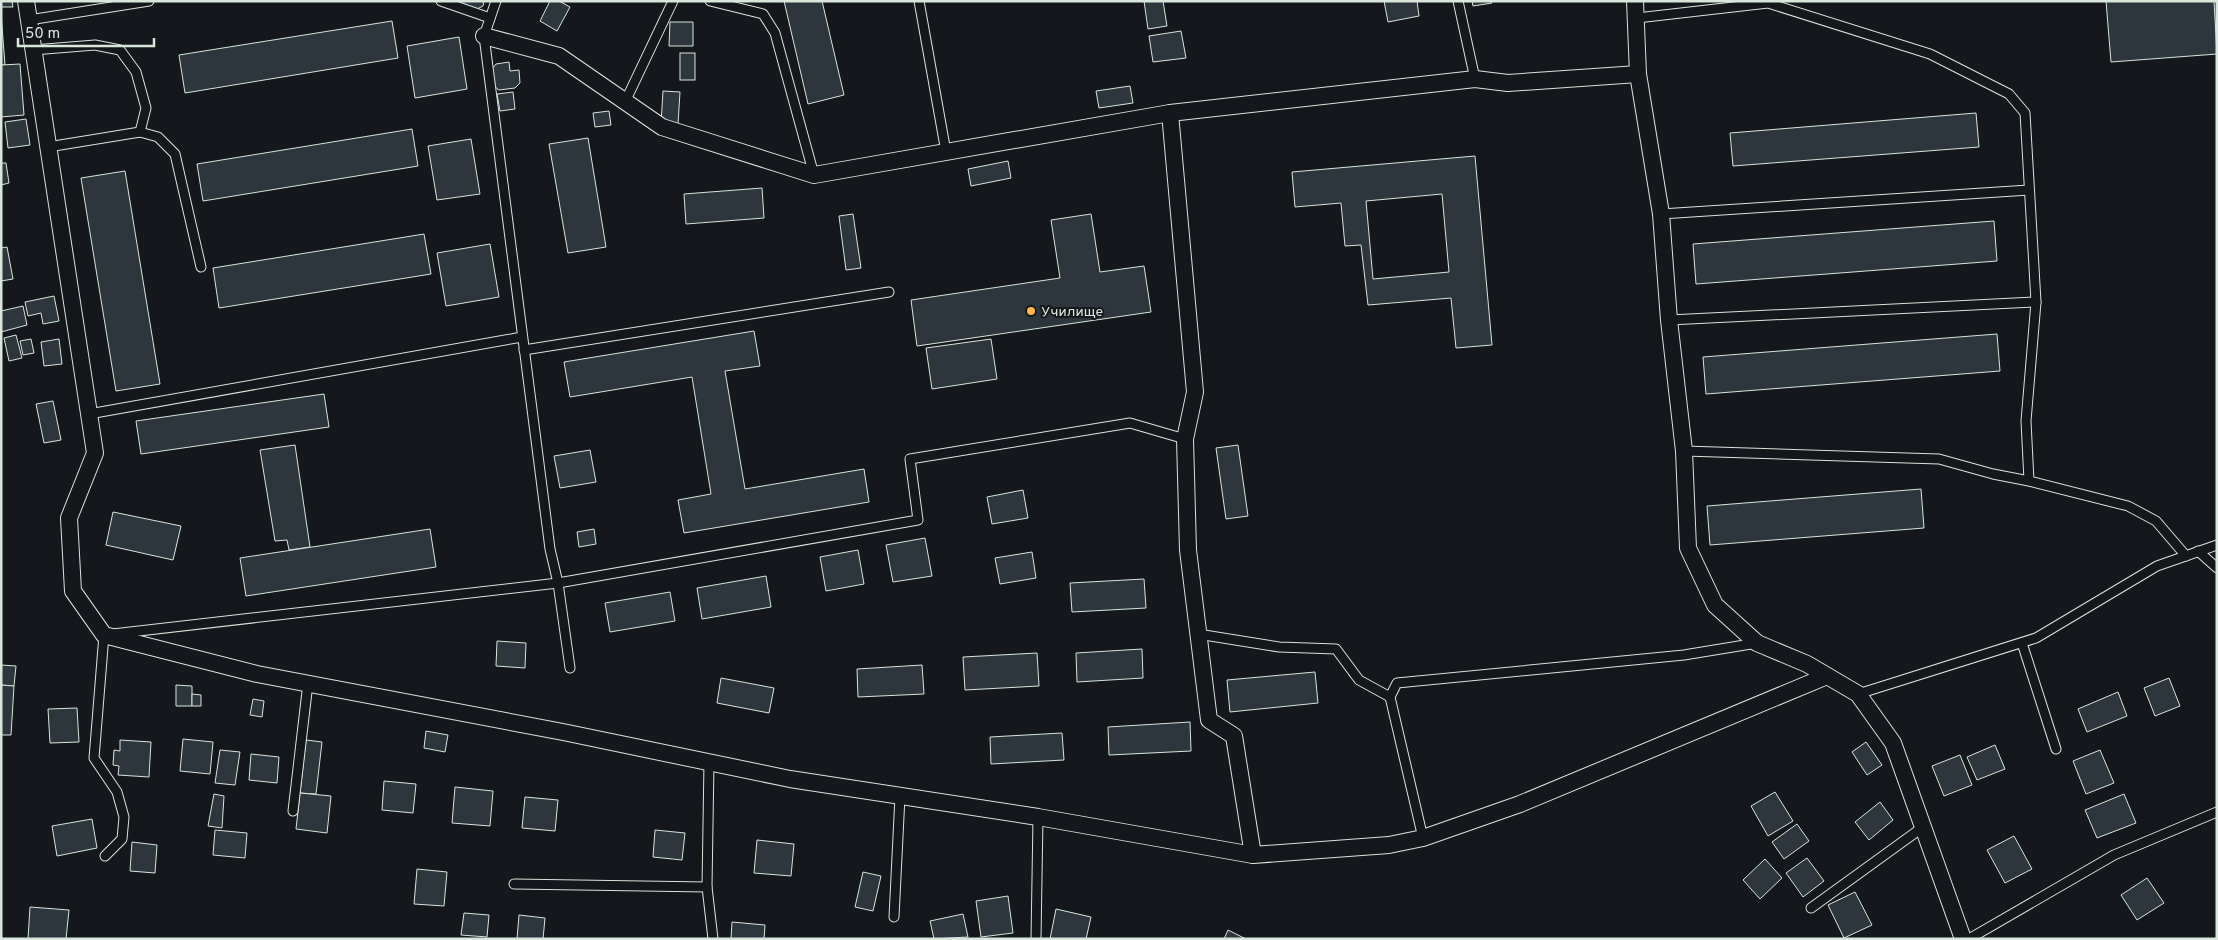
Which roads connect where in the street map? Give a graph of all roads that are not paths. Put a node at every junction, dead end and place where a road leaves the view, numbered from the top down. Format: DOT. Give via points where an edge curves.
graph roads {
  1 [pos="26,1"];
  2 [pos="149,1"];
  3 [pos="441,1"];
  4 [pos="496,1"];
  5 [pos="673,1"];
  6 [pos="710,1"];
  7 [pos="919,1"];
  8 [pos="1458,1"];
  9 [pos="1635,1"];
  10 [pos="490,18"];
  11 [pos="1637,18"];
  12 [pos="29,20"];
  13 [pos="484,36"];
  14 [pos="33,50"];
  15 [pos="1638,74"];
  16 [pos="1475,78"];
  17 [pos="625,102"];
  18 [pos="1170,113"];
  19 [pos="140,132"];
  20 [pos="48,147"];
  21 [pos="946,152"];
  22 [pos="814,175"];
  23 [pos="2029,190"];
  24 [pos="1661,214"];
  25 [pos="201,267"];
  26 [pos="889,292"];
  27 [pos="2036,302"];
  28 [pos="1669,320"];
  29 [pos="522,337"];
  30 [pos="524,350"];
  31 [pos="89,414"];
  32 [pos="1185,439"];
  33 [pos="1684,451"];
  34 [pos="2029,481"];
  35 [pos="2217,545"];
  36 [pos="2198,551"];
  37 [pos="2186,556"];
  38 [pos="2217,568"];
  39 [pos="558,583"];
  40 [pos="1198,634"];
  41 [pos="104,635"];
  42 [pos="1757,642"];
  43 [pos="2022,643"];
  44 [pos="570,668"];
  45 [pos="1827,676"];
  46 [pos="308,683"];
  47 [pos="1858,694"];
  48 [pos="1390,697"];
  49 [pos="2056,749"];
  50 [pos="710,762"];
  51 [pos="900,796"];
  52 [pos="293,811"];
  53 [pos="2217,812"];
  54 [pos="1038,817"];
  55 [pos="1923,828"];
  56 [pos="1423,838"];
  57 [pos="1253,855"];
  58 [pos="105,856"];
  59 [pos="514,884"];
  60 [pos="707,887"];
  61 [pos="1811,908"];
  62 [pos="894,917"];
  63 [pos="713,939"];
  64 [pos="1036,939"];
  65 [pos="1963,939"];
  66 [pos="1969,939"];
  1 -- 12 [label="street"];
  2 -- 12 [label="lane"];
  3 -- 10 [label="lane"];
  4 -- 10 [label="lane"];
  5 -- 17 [label="lane"];
  6 -- 22 [label="lane" via="763,14 775,33"];
  7 -- 21 [label="lane"];
  8 -- 16 [label="lane"];
  9 -- 11 [label="street"];
  10 -- 13 [label="lane"];
  11 -- 15 [label="street"];
  11 -- 23 [label="lane" via="1768,3 1930,54 2010,94 2025,113"];
  12 -- 14 [label="street"];
  13 -- 17 [label="street" via="558,56"];
  13 -- 29 [label="lane"];
  14 -- 19 [label="lane" via="95,45 120,50 136,72 146,108"];
  14 -- 20 [label="street"];
  15 -- 16 [label="street" via="1508,83"];
  15 -- 24 [label="street"];
  16 -- 18 [label="street"];
  17 -- 22 [label="street" via="662,127"];
  18 -- 21 [label="street"];
  18 -- 32 [label="street" via="1195,392"];
  19 -- 20 [label="lane"];
  19 -- 25 [label="lane" via="158,137 175,154"];
  20 -- 31 [label="street"];
  21 -- 22 [label="street"];
  23 -- 24 [label="lane"];
  23 -- 27 [label="lane"];
  24 -- 28 [label="street"];
  26 -- 30 [label="lane"];
  27 -- 28 [label="lane"];
  27 -- 34 [label="lane" via="2026,421"];
  28 -- 33 [label="street"];
  29 -- 30 [label="lane"];
  29 -- 31 [label="lane"];
  30 -- 39 [label="lane" via="550,550"];
  31 -- 41 [label="street" via="95,453 69,518 72,591"];
  32 -- 39 [label="lane" via="1130,423 910,459 918,520"];
  32 -- 40 [label="street" via="1188,550"];
  33 -- 34 [label="lane" via="1939,459"];
  33 -- 42 [label="street" via="1688,548 1714,605"];
  34 -- 37 [label="lane" via="2128,506 2156,521"];
  35 -- 36 [label="lane"];
  36 -- 37 [label="lane"];
  36 -- 38 [label="lane"];
  37 -- 43 [label="lane" via="2157,566 2036,638"];
  39 -- 41 [label="lane"];
  39 -- 44 [label="lane"];
  40 -- 48 [label="lane" via="1279,647 1336,649 1359,680"];
  40 -- 57 [label="street" via="1209,720 1234,736"];
  41 -- 46 [label="street" via="257,674"];
  41 -- 58 [label="lane" via="94,758 116,792 124,817 122,839"];
  42 -- 45 [label="street"];
  42 -- 48 [label="lane" via="1684,655 1397,683"];
  43 -- 47 [label="lane"];
  43 -- 49 [label="lane"];
  45 -- 47 [label="street"];
  45 -- 56 [label="street" via="1520,804"];
  46 -- 50 [label="street"];
  46 -- 52 [label="lane"];
  47 -- 55 [label="street" via="1893,742"];
  48 -- 56 [label="lane"];
  50 -- 51 [label="street" via="790,779"];
  50 -- 60 [label="lane"];
  51 -- 54 [label="street"];
  51 -- 62 [label="lane"];
  53 -- 66 [label="lane" via="2114,855"];
  54 -- 57 [label="street"];
  54 -- 64 [label="lane"];
  55 -- 61 [label="lane"];
  55 -- 65 [label="street"];
  56 -- 57 [label="street" via="1389,845"];
  59 -- 60 [label="lane"];
  60 -- 63 [label="lane"];
}
